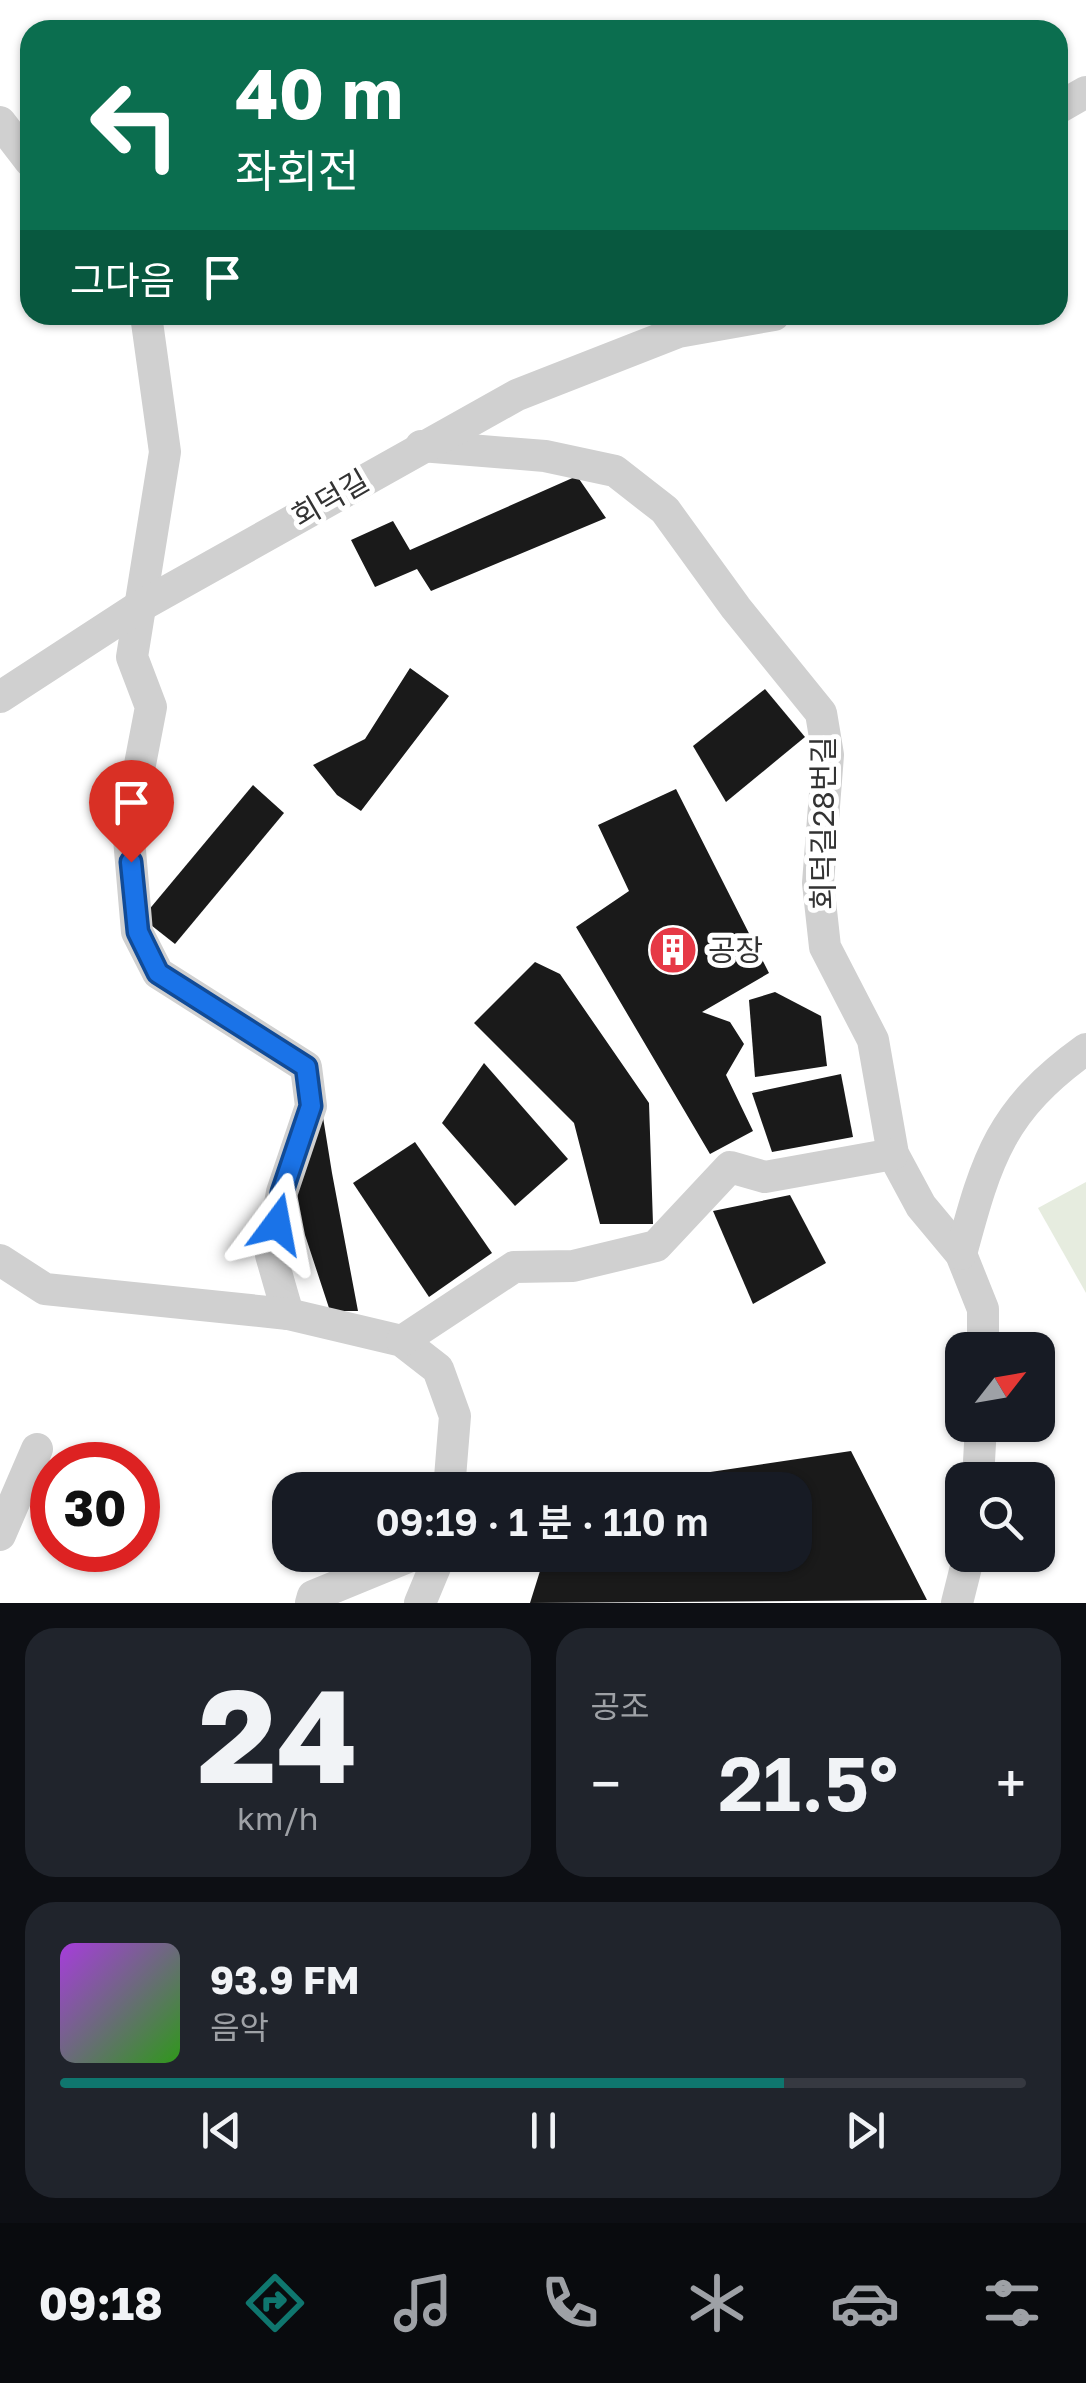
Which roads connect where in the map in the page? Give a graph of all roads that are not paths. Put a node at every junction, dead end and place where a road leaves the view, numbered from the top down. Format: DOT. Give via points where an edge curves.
graph roads {
  1 [pos="0,122"];
  2 [pos="20,148"];
  3 [pos="147,325"];
  4 [pos="682,325"];
  5 [pos="421,446"];
  6 [pos="137,608"];
  7 [pos="0,697"];
  8 [pos="1086,1050"];
  9 [pos="893,1154"];
  10 [pos="961,1254"];
  11 [pos="0,1260"];
  12 [pos="288,1314"];
  13 [pos="983,1332"];
  14 [pos="402,1341"];
  15 [pos="30,1465"];
  16 [pos="450,1472"];
  17 [pos="0,1535"];
  18 [pos="367,1572"];
  19 [pos="433,1572"];
  20 [pos="965,1572"];
  21 [pos="312,1603"];
  22 [pos="420,1603"];
  23 [pos="957,1603"];
  1 -- 2 [label="street"];
  3 -- 6 [label="street" via="165,452"];
  4 -- 5 [label="street, 회덕길" via="518,395"];
  5 -- 6 [label="street, 회덕길"];
  5 -- 9 [label="street, 회덕길28번길" via="546,456 615,471 665,510 821,713 828,755 818,883 825,947 874,1040"];
  6 -- 7 [label="street, 회덕길"];
  6 -- 12 [label="street" via="132,657 151,707 128,827 138,932 158,973 306,1067 311,1106 282,1192 272,1256"];
  8 -- 10 [label="street" via="1016,1112 992,1149"];
  9 -- 10 [label="street, 회덕길28번길" via="920,1206"];
  9 -- 14 [label="street" via="765,1177 730,1168 656,1246 573,1266 514,1268"];
  10 -- 13 [label="street, 회덕길28번길" via="983,1310"];
  11 -- 12 [label="street" via="45,1289"];
  12 -- 14 [label="street"];
  14 -- 16 [label="street" via="438,1369 455,1416"];
  15 -- 17 [label="street"];
  18 -- 21 [label="street" via="313,1596"];
  19 -- 22 [label="street"];
  20 -- 23 [label="street"];
}
